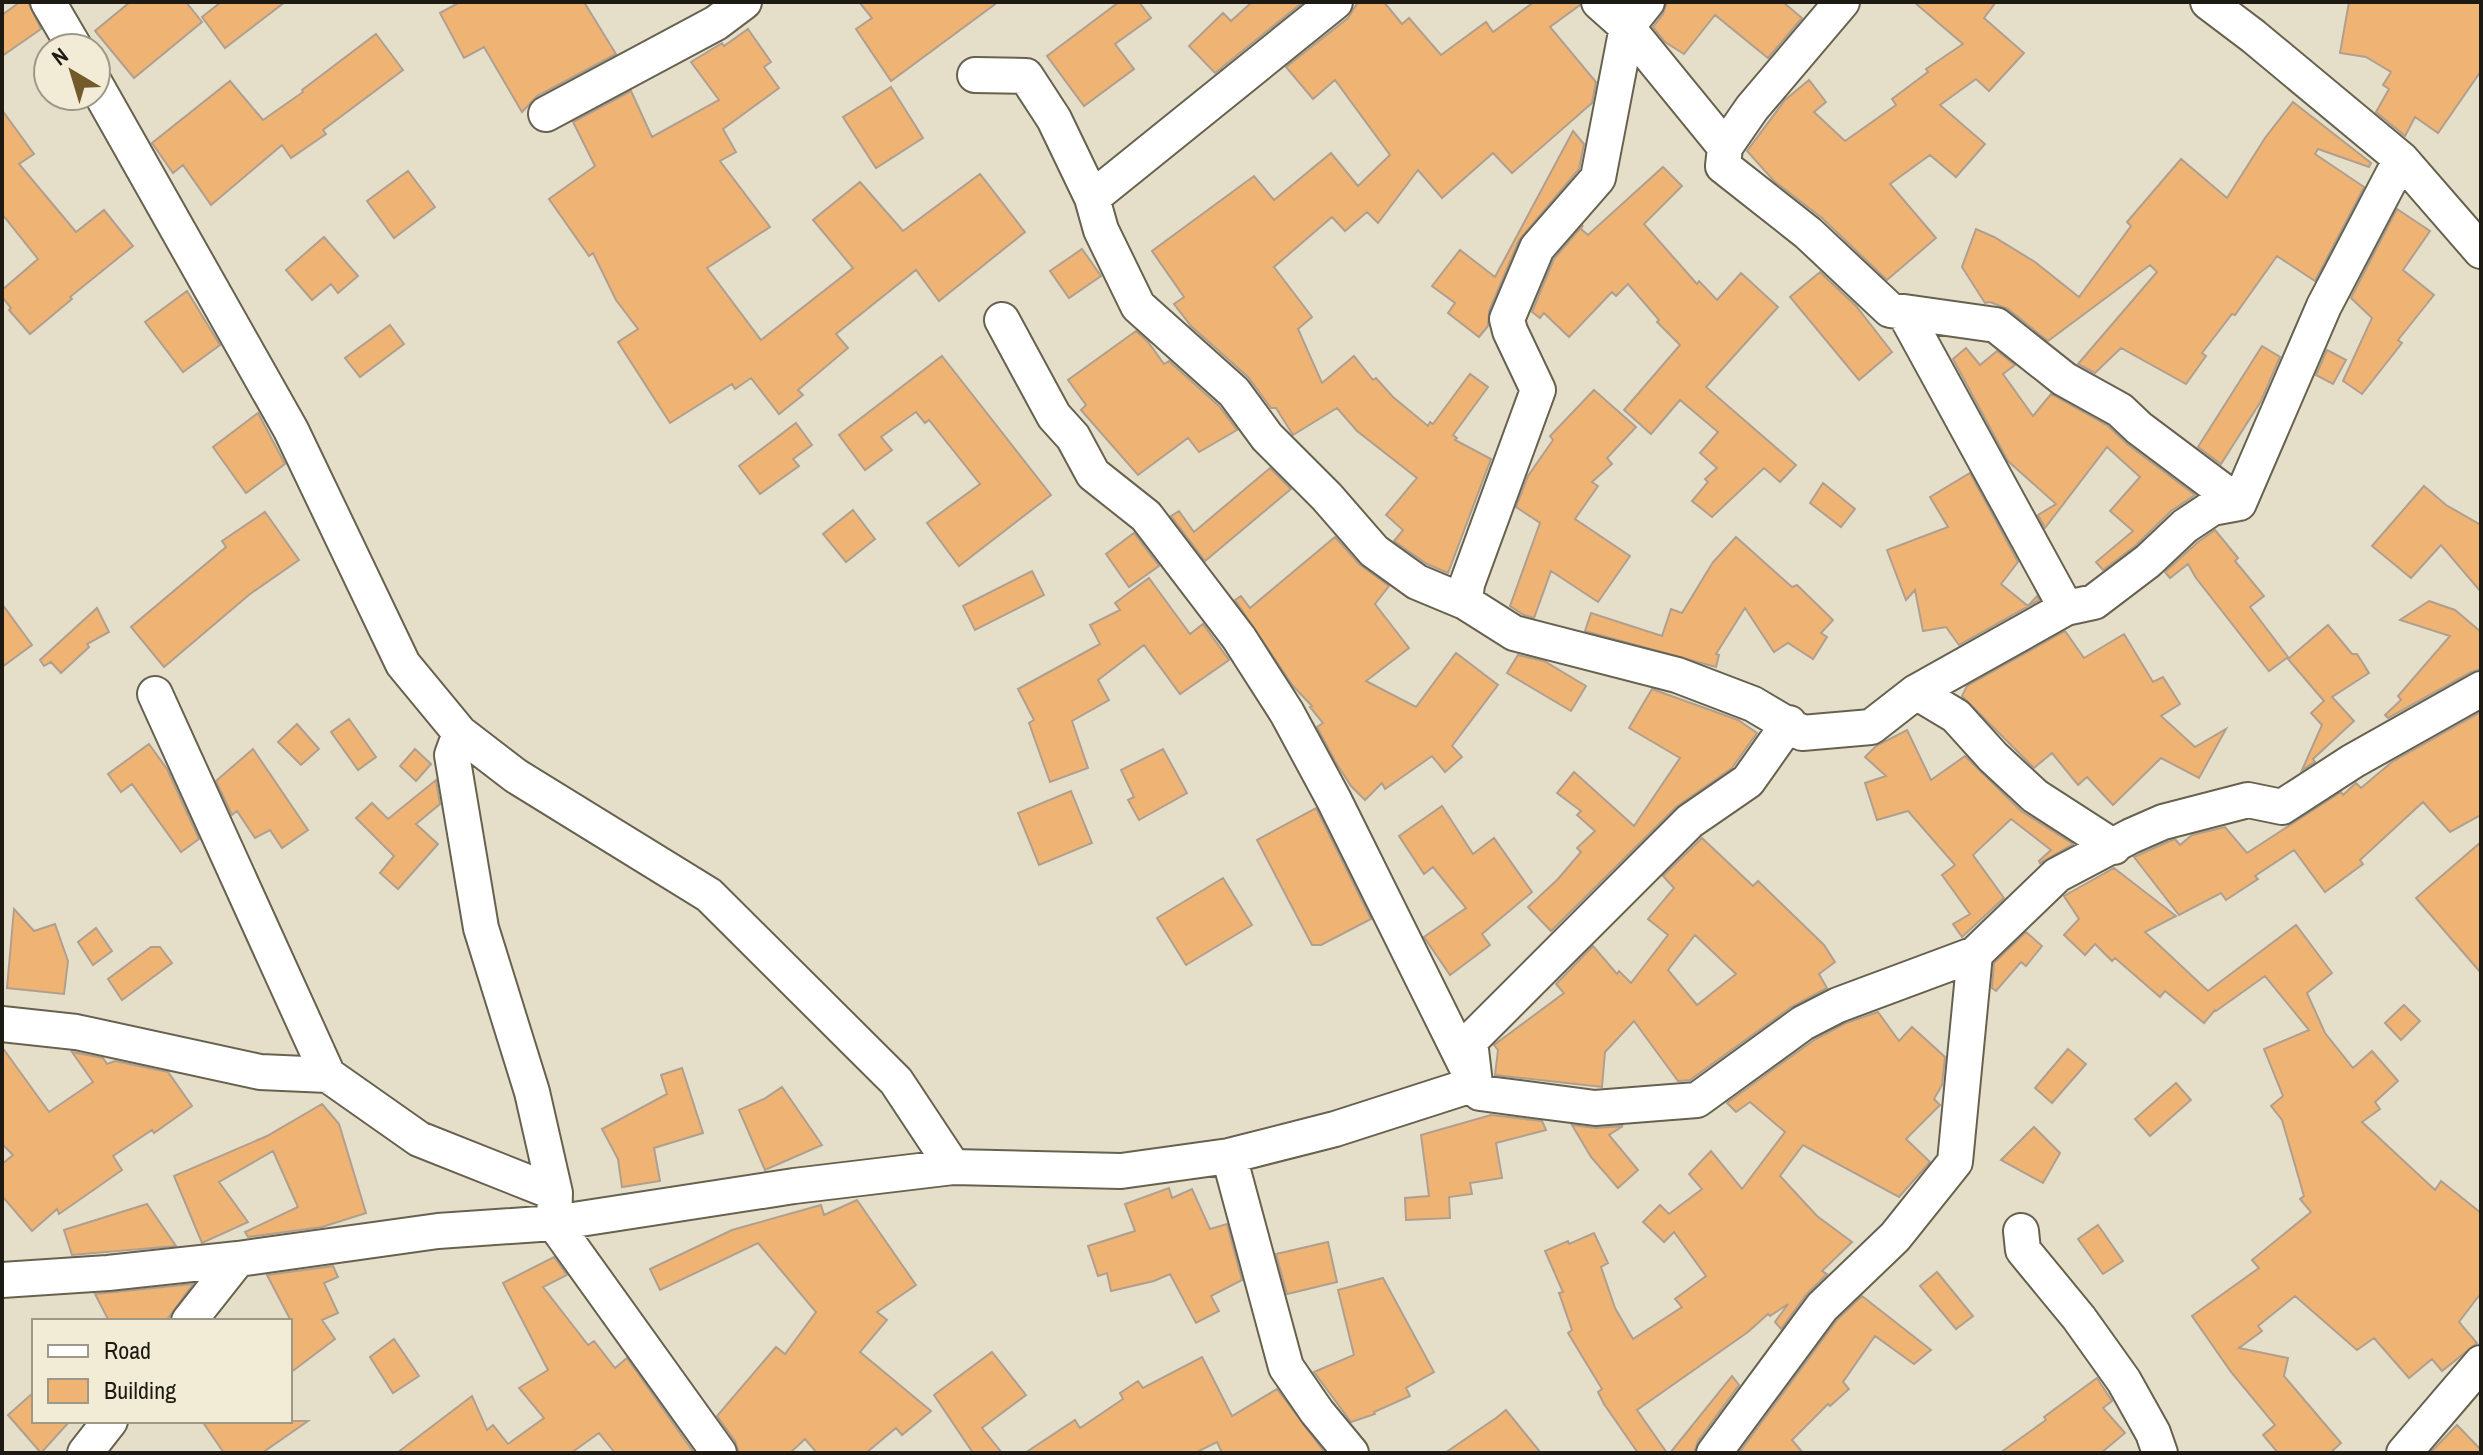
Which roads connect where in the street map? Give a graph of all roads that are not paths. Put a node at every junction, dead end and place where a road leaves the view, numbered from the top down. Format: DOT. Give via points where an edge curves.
graph roads {
  1 [pos="744,2"];
  2 [pos="1335,2"];
  3 [pos="1599,2"];
  4 [pos="1842,2"];
  5 [pos="2208,2"];
  6 [pos="52,3"];
  7 [pos="1637,15"];
  8 [pos="67,32"];
  9 [pos="975,75"];
  10 [pos="111,112"];
  11 [pos="546,114"];
  12 [pos="1725,147"];
  13 [pos="2401,159"];
  14 [pos="1092,198"];
  15 [pos="2481,251"];
  16 [pos="1904,312"];
  17 [pos="1002,320"];
  18 [pos="2239,503"];
  19 [pos="1465,602"];
  20 [pos="2066,608"];
  21 [pos="2481,689"];
  22 [pos="1916,692"];
  23 [pos="155,694"];
  24 [pos="1789,723"];
  25 [pos="460,733"];
  26 [pos="2114,847"];
  27 [pos="1975,954"];
  28 [pos="2,1024"];
  29 [pos="328,1075"];
  30 [pos="1475,1084"];
  31 [pos="1229,1156"];
  32 [pos="953,1167"];
  33 [pos="555,1208"];
  34 [pos="2021,1231"];
  35 [pos="238,1259"];
  36 [pos="2,1280"];
  37 [pos="191,1319"];
  38 [pos="2481,1363"];
  39 [pos="108,1423"];
  40 [pos="85,1453"];
  41 [pos="719,1453"];
  42 [pos="1351,1453"];
  43 [pos="1714,1453"];
  44 [pos="2160,1453"];
  45 [pos="2404,1453"];
  1 -- 11 [label="street" via="716,23"];
  2 -- 14 [label="street"];
  3 -- 7 [label="street"];
  4 -- 12 [label="street"];
  5 -- 13 [label="street"];
  6 -- 8 [label="street"];
  7 -- 12 [label="street"];
  7 -- 19 [label="street" via="1598,178 1537,248 1507,319 1538,390"];
  9 -- 14 [label="street" via="1026,76 1054,119"];
  10 -- 25 [label="street" via="291,430 403,664"];
  12 -- 16 [label="street" via="1723,166 1808,233 1890,310"];
  13 -- 15 [label="street"];
  13 -- 18 [label="street" via="2324,306"];
  14 -- 19 [label="street" via="1101,230 1138,306 1234,392 1267,437 1374,551 1417,582"];
  16 -- 18 [label="street" via="1996,325 2064,379 2120,410"];
  16 -- 20 [label="street"];
  17 -- 30 [label="street" via="1054,416 1073,437 1093,474 1146,516 1239,638 1287,713"];
  18 -- 20 [label="street" via="2212,508 2094,602"];
  19 -- 24 [label="street" via="1514,633 1677,675"];
  20 -- 22 [label="street"];
  21 -- 26 [label="street" via="2282,807 2248,800 2163,822"];
  22 -- 24 [label="street" via="1871,727 1802,733"];
  22 -- 26 [label="street" via="1956,716 2035,796"];
  23 -- 29 [label="street"];
  24 -- 30 [label="street" via="1748,781 1690,821 1470,1041"];
  25 -- 32 [label="street" via="516,776 709,895 896,1081"];
  25 -- 33 [label="street" via="452,755 481,928 532,1092"];
  26 -- 27 [label="street" via="2057,875"];
  27 -- 30 [label="street" via="1803,1023 1697,1100 1595,1108 1480,1093"];
  27 -- 43 [label="street" via="1955,1162 1895,1237 1822,1307"];
  28 -- 29 [label="street" via="76,1032 260,1072"];
  29 -- 33 [label="street" via="419,1139"];
  30 -- 31 [label="street"];
  31 -- 32 [label="street" via="1121,1171"];
  31 -- 42 [label="street" via="1286,1367"];
  32 -- 33 [label="street"];
  33 -- 35 [label="street" via="438,1231"];
  33 -- 41 [label="street"];
  34 -- 44 [label="street" via="2023,1250 2124,1381"];
  35 -- 36 [label="street"];
  35 -- 37 [label="street"];
  38 -- 45 [label="street"];
  39 -- 40 [label="street"];
}
